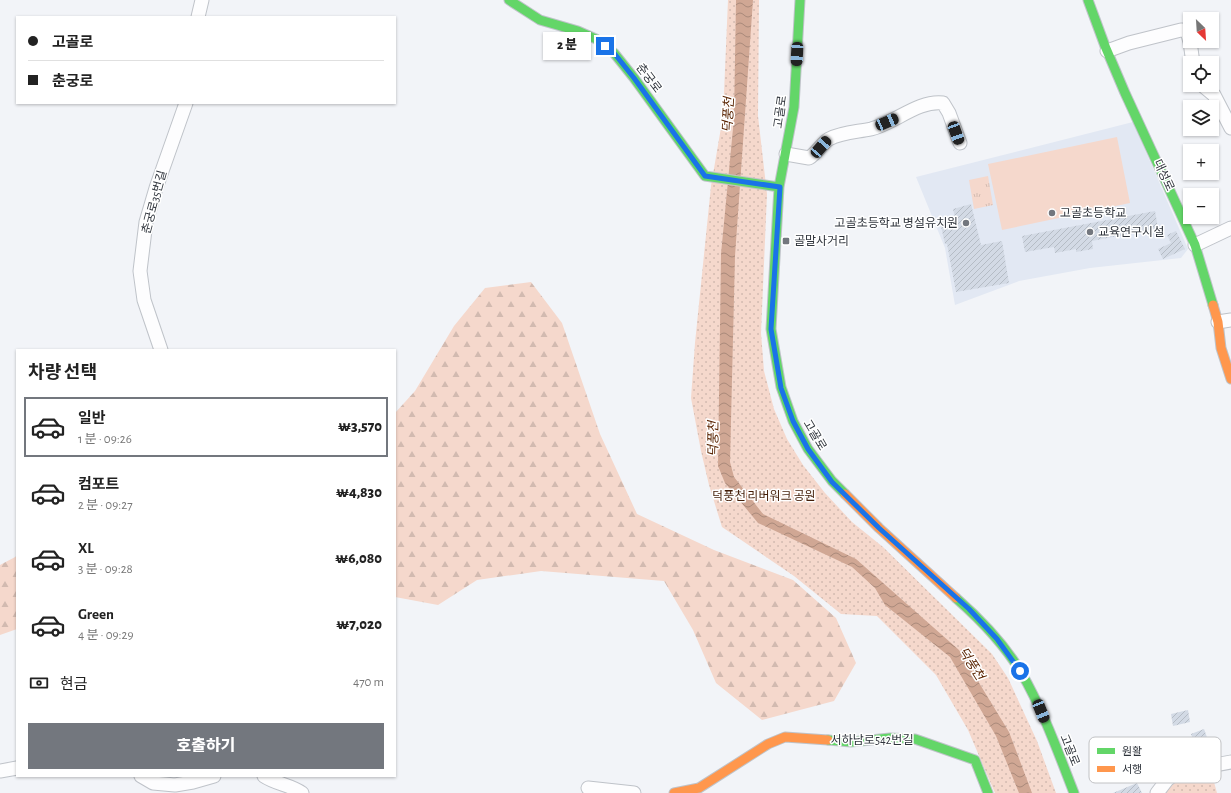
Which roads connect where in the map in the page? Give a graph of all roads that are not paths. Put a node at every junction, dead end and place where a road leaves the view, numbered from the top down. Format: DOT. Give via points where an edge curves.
graph roads {
  1 [pos="202,0"];
  2 [pos="509,0"];
  3 [pos="800,0"];
  4 [pos="1088,0"];
  5 [pos="198,16"];
  6 [pos="1107,51"];
  7 [pos="1192,56"];
  8 [pos="1210,92"];
  9 [pos="186,104"];
  10 [pos="1231,128"];
  11 [pos="960,143"];
  12 [pos="786,154"];
  13 [pos="780,187"];
  14 [pos="1231,228"];
  15 [pos="1195,245"];
  16 [pos="1225,321"];
  17 [pos="161,349"];
  18 [pos="1231,379"];
  19 [pos="1231,762"];
  20 [pos="1221,764"];
  21 [pos="16,768"];
  22 [pos="0,771"];
  23 [pos="143,777"];
  24 [pos="210,777"];
  25 [pos="266,777"];
  26 [pos="1165,783"];
  27 [pos="588,788"];
  28 [pos="302,793"];
  29 [pos="634,793"];
  30 [pos="674,793"];
  31 [pos="988,793"];
  32 [pos="1074,793"];
  33 [pos="1157,793"];
  1 -- 5 [label="street"];
  2 -- 13 [label="street, 춘궁로" via="540,20 596,39 614,53 705,176"];
  3 -- 12 [label="street, 고골로" via="794,107"];
  4 -- 6 [label="street, 대성로"];
  6 -- 7 [label="street" via="1181,30 1187,31"];
  6 -- 15 [label="street, 대성로"];
  8 -- 10 [label="street"];
  9 -- 17 [label="street, 춘궁로35번길" via="146,222 140,271 144,300"];
  11 -- 12 [label="street" via="949,113 943,103 936,102 872,129 828,139 809,158"];
  12 -- 13 [label="street, 고골로"];
  13 -- 32 [label="street, 고골로" via="771,329 781,388 793,421 808,449 832,482 969,609 997,639 1020,671 1041,711"];
  14 -- 15 [label="street"];
  15 -- 16 [label="street, 대성로"];
  16 -- 18 [label="street, 대성로" via="1221,348"];
  19 -- 20 [label="street"];
  21 -- 22 [label="street"];
  23 -- 24 [label="street" via="153,783 175,785"];
  25 -- 28 [label="street" via="296,788"];
  26 -- 33 [label="street"];
  27 -- 29 [label="street"];
  30 -- 31 [label="street, 서하남로542번길" via="699,788 768,744 785,737 851,742 890,738 915,739 975,760"];
}
